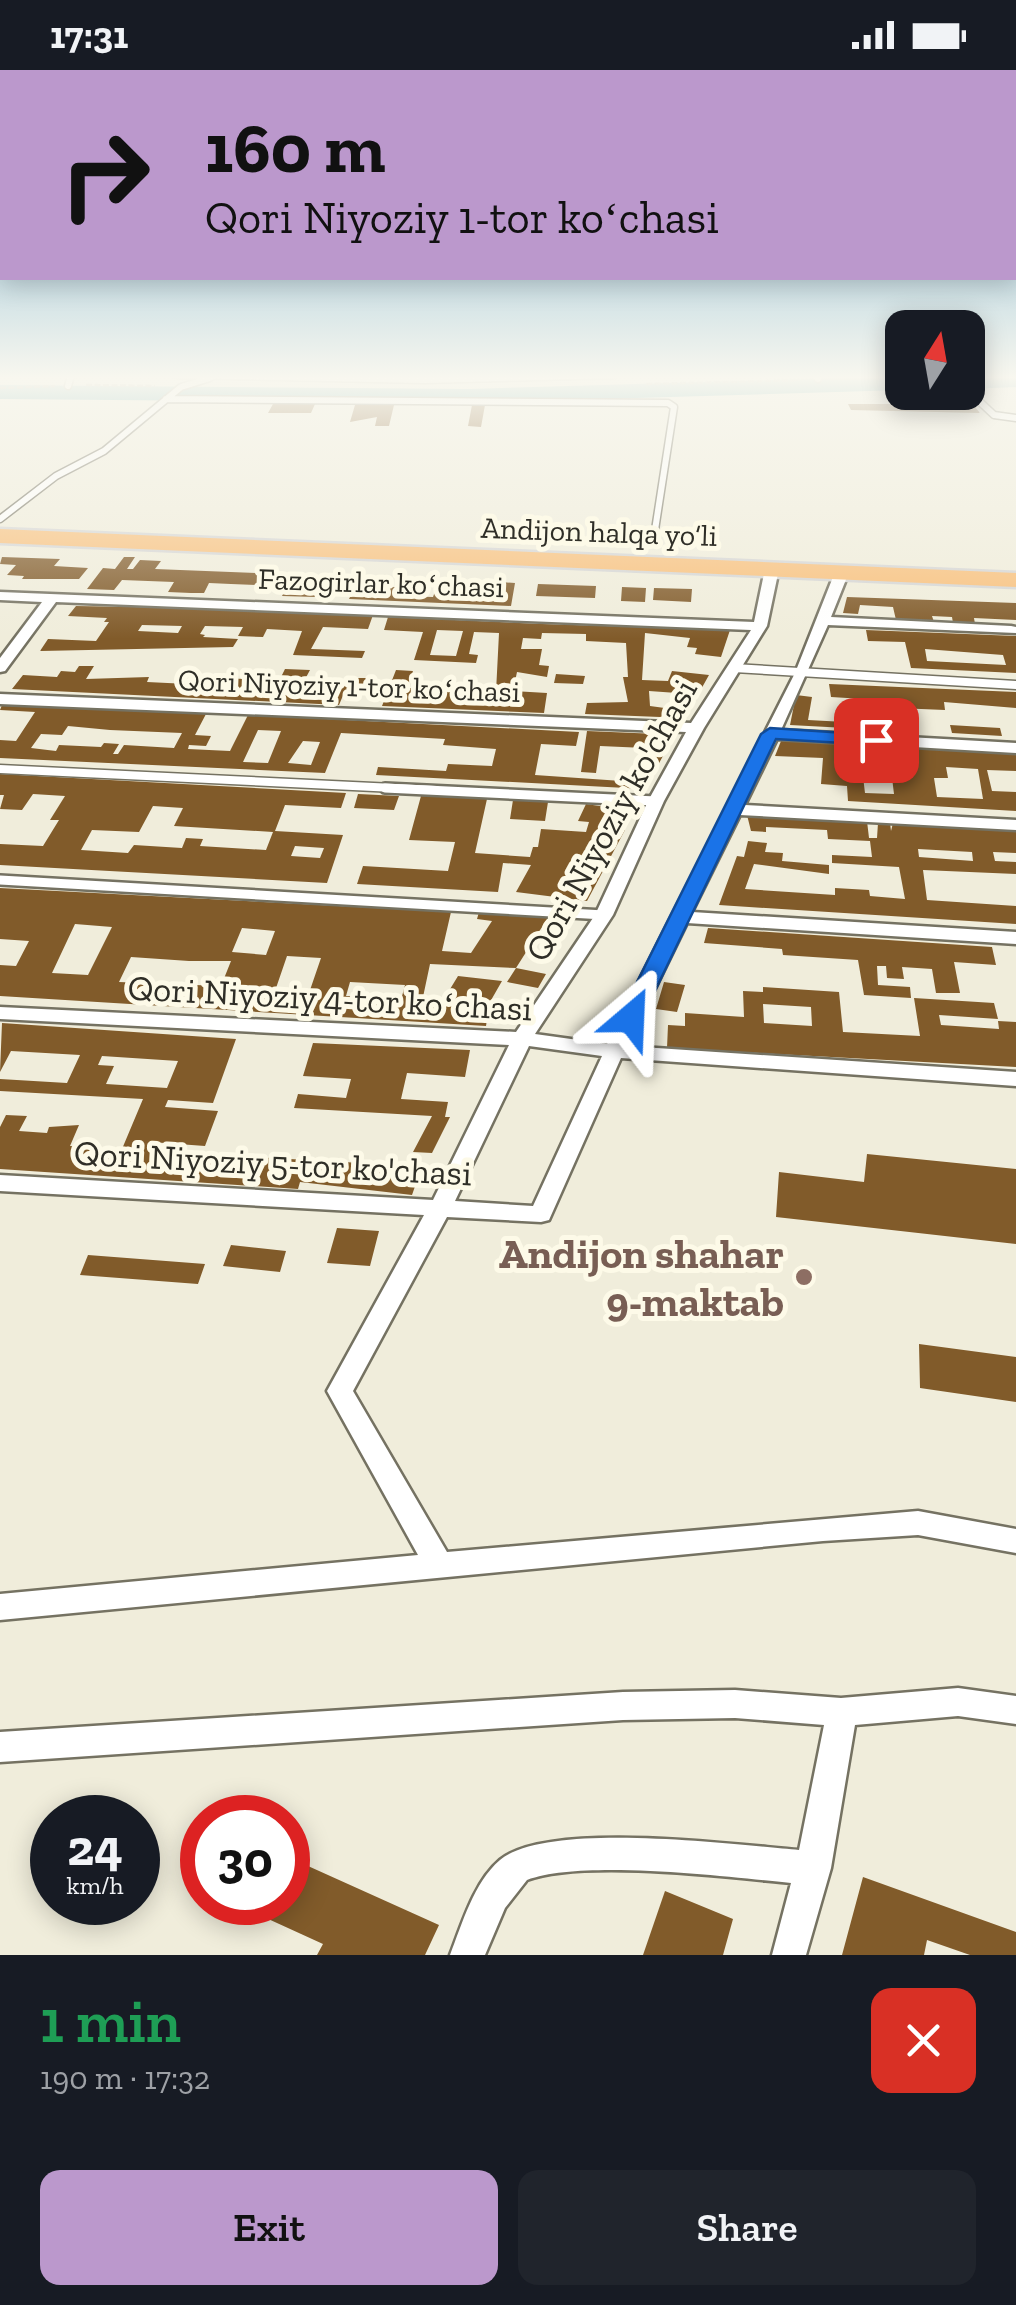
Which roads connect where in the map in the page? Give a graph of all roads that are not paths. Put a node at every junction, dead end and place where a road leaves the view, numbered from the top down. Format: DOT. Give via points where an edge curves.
graph roads {
  1 [pos="81,463"];
  2 [pos="665,463"];
  3 [pos="0,519"];
  4 [pos="0,528"];
  5 [pos="655,530"];
  6 [pos="0,536"];
  7 [pos="772,569"];
  8 [pos="842,572"];
  9 [pos="1016,572"];
  10 [pos="1016,580"];
  11 [pos="0,596"];
  12 [pos="52,598"];
  13 [pos="825,621"];
  14 [pos="760,626"];
  15 [pos="1010,630"];
  16 [pos="0,668"];
  17 [pos="734,668"];
  18 [pos="802,674"];
  19 [pos="1016,685"];
  20 [pos="0,699"];
  21 [pos="696,728"];
  22 [pos="770,734"];
  23 [pos="1016,748"];
  24 [pos="0,769"];
  25 [pos="656,802"];
  26 [pos="732,809"];
  27 [pos="1016,825"];
  28 [pos="0,880"];
  29 [pos="604,915"];
  30 [pos="680,917"];
  31 [pos="1016,938"];
  32 [pos="0,1013"];
  33 [pos="522,1039"];
  34 [pos="614,1051"];
  35 [pos="1016,1079"];
  36 [pos="0,1183"];
  37 [pos="441,1206"];
  38 [pos="1016,1541"];
  39 [pos="439,1565"];
  40 [pos="0,1607"];
  41 [pos="1016,1710"];
  42 [pos="841,1712"];
  43 [pos="0,1746"];
  44 [pos="814,1868"];
  45 [pos="467,1955"];
  46 [pos="789,1955"];
  1 -- 3 [label="lane"];
  2 -- 5 [label="lane"];
  4 -- 9 [label="highway, Andijon halqa yo‘li"];
  6 -- 7 [label="highway, Andijon halqa yo‘li"];
  7 -- 8 [label="highway, Andijon halqa yo‘li"];
  7 -- 14 [label="street, Qori Niyoziy ko'chasi"];
  8 -- 10 [label="highway, Andijon halqa yo‘li"];
  8 -- 13 [label="street"];
  11 -- 12 [label="street, Fazogirlar koʻchasi"];
  12 -- 14 [label="street, Fazogirlar koʻchasi"];
  12 -- 16 [label="street"];
  13 -- 15 [label="street"];
  13 -- 18 [label="street"];
  14 -- 17 [label="street, Qori Niyoziy ko'chasi"];
  17 -- 18 [label="lane"];
  17 -- 21 [label="street, Qori Niyoziy ko'chasi"];
  18 -- 19 [label="lane"];
  18 -- 22 [label="street"];
  20 -- 21 [label="street, Qori Niyoziy 1-tor koʻchasi"];
  21 -- 25 [label="street, Qori Niyoziy ko'chasi"];
  22 -- 23 [label="street"];
  22 -- 26 [label="street"];
  24 -- 25 [label="lane"];
  25 -- 29 [label="street, Qori Niyoziy ko'chasi"];
  26 -- 27 [label="street"];
  26 -- 30 [label="street"];
  28 -- 29 [label="lane"];
  29 -- 33 [label="street, Qori Niyoziy ko'chasi"];
  30 -- 31 [label="street"];
  30 -- 34 [label="street"];
  32 -- 33 [label="street, Qori Niyoziy 4-tor koʻchasi"];
  33 -- 34 [label="street, Qori Niyoziy 4-tor koʻchasi"];
  33 -- 37 [label="street, Qori Niyoziy ko'chasi"];
  34 -- 35 [label="street, Qori Niyoziy 4-tor koʻchasi"];
  34 -- 37 [label="street, Qori Niyoziy 5-tor ko'chasi" via="542,1214"];
  36 -- 37 [label="street, Qori Niyoziy 5-tor ko'chasi"];
  37 -- 39 [label="street, Qori Niyoziy ko'chasi" via="340,1391"];
  38 -- 39 [label="street" via="918,1523"];
  39 -- 40 [label="street"];
  41 -- 42 [label="street" via="958,1702"];
  42 -- 43 [label="street" via="735,1704 623,1706"];
  42 -- 44 [label="street"];
  44 -- 45 [label="street" via="546,1857 502,1880"];
  44 -- 46 [label="street"];
}
